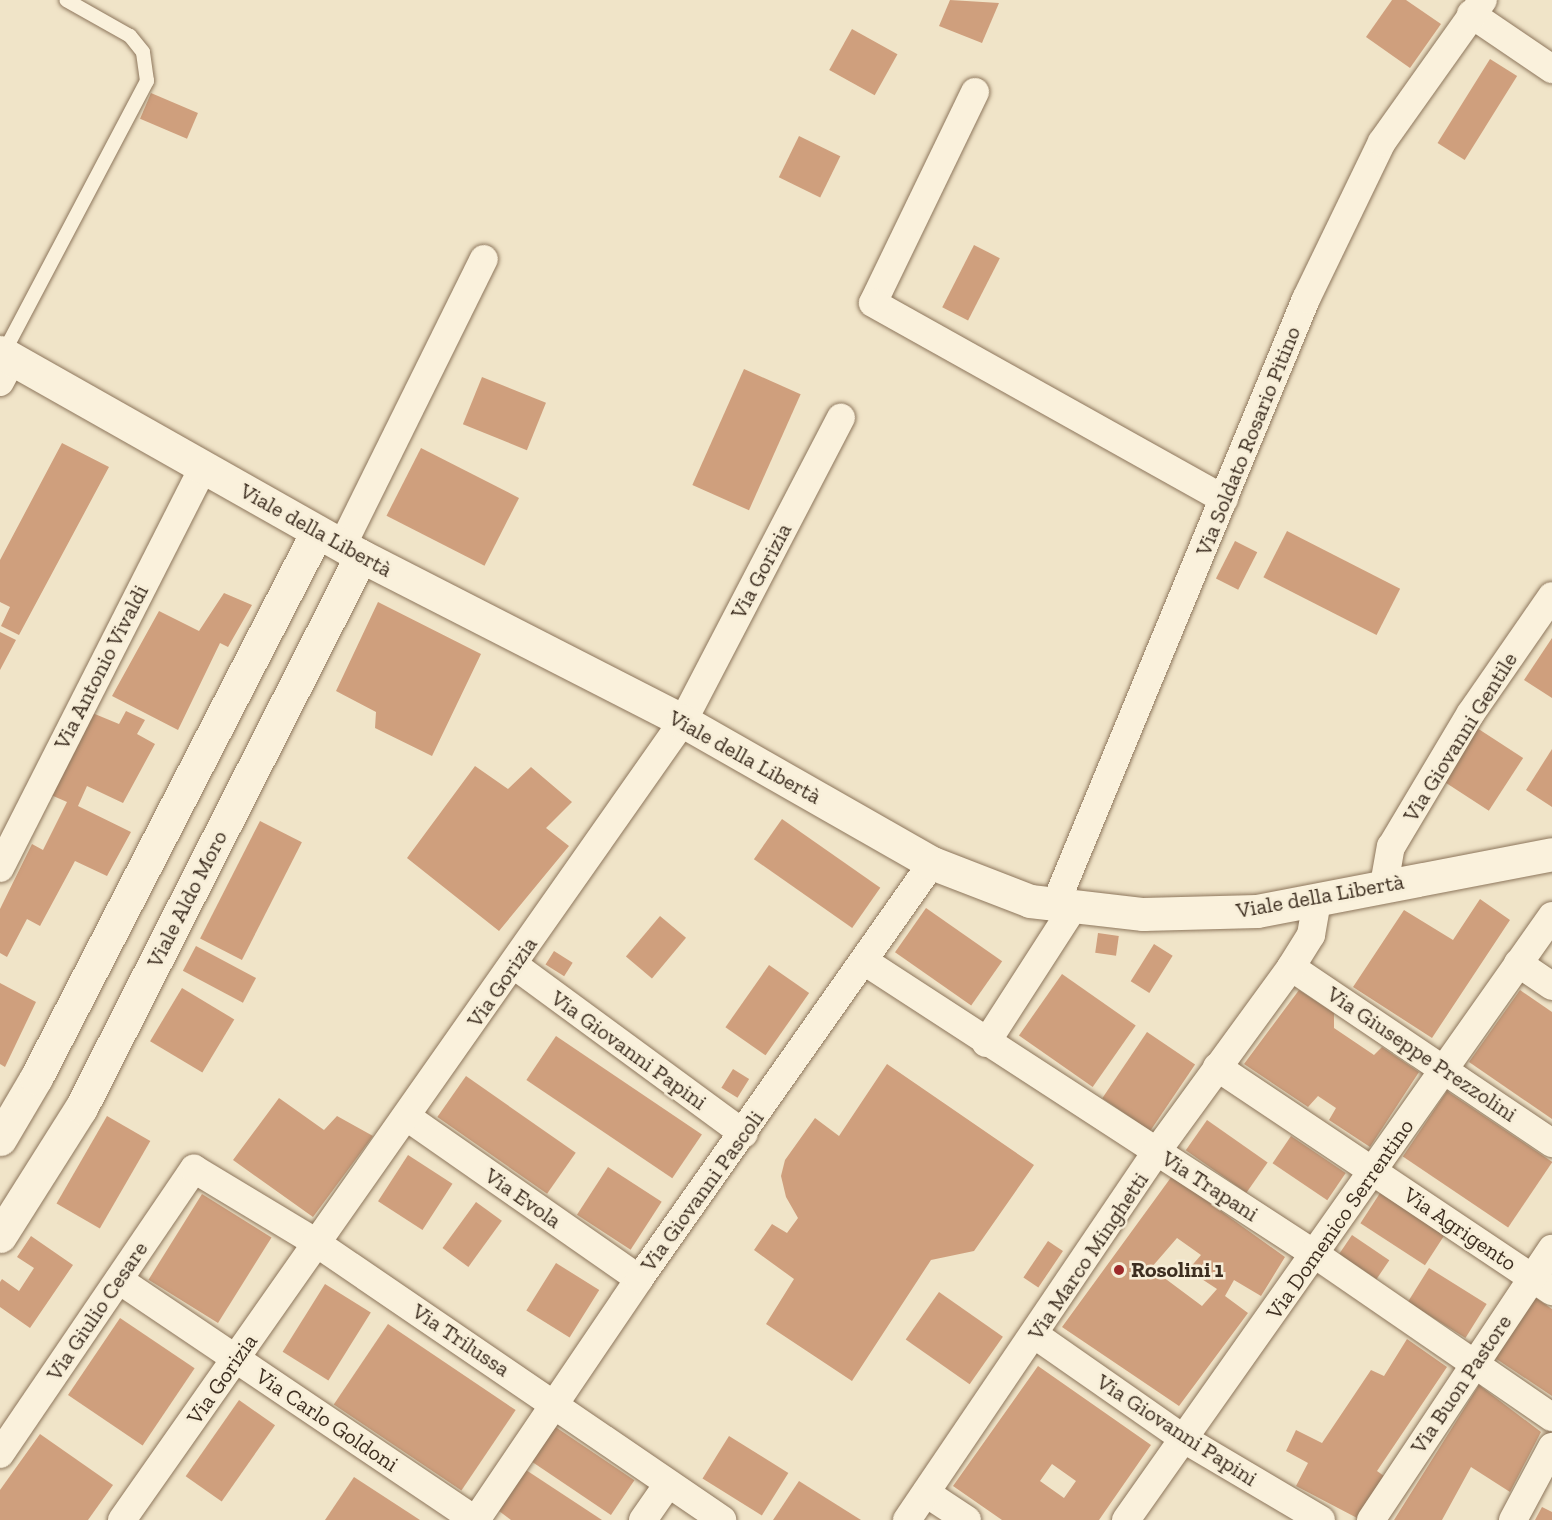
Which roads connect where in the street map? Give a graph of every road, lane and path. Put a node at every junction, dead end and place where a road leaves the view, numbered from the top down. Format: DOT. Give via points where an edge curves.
graph roads {
  1 [pos="66,0"];
  2 [pos="1477,7"];
  3 [pos="1552,69"];
  4 [pos="975,92"];
  5 [pos="484,259"];
  6 [pos="4,362"];
  7 [pos="841,418"];
  8 [pos="203,467"];
  9 [pos="1224,499"];
  10 [pos="340,544"];
  11 [pos="1551,598"];
  12 [pos="682,721"];
  13 [pos="1552,854"];
  14 [pos="932,863"];
  15 [pos="0,868"];
  16 [pos="1384,885"];
  17 [pos="1317,900"];
  18 [pos="1064,907"];
  19 [pos="1552,916"];
  20 [pos="864,961"];
  21 [pos="1518,963"];
  22 [pos="513,965"];
  23 [pos="1291,967"];
  24 [pos="1552,986"];
  25 [pos="986,1043"];
  26 [pos="1217,1067"];
  27 [pos="1446,1068"];
  28 [pos="406,1117"];
  29 [pos="744,1134"];
  30 [pos="0,1138"];
  31 [pos="1552,1143"];
  32 [pos="1157,1151"];
  33 [pos="194,1169"];
  34 [pos="1372,1171"];
  35 [pos="0,1236"];
  36 [pos="315,1242"];
  37 [pos="1552,1249"];
  38 [pos="1316,1256"];
  39 [pos="119,1280"];
  40 [pos="639,1280"];
  41 [pos="1542,1284"];
  42 [pos="1035,1335"];
  43 [pos="237,1359"];
  44 [pos="1473,1364"];
  45 [pos="556,1404"];
  46 [pos="1552,1418"];
  47 [pos="1184,1439"];
  48 [pos="1552,1447"];
  49 [pos="0,1454"];
  50 [pos="668,1484"];
  51 [pos="926,1493"];
  52 [pos="122,1520"];
  53 [pos="475,1520"];
  54 [pos="643,1520"];
  55 [pos="722,1520"];
  56 [pos="908,1520"];
  57 [pos="967,1520"];
  58 [pos="1126,1520"];
  59 [pos="1321,1520"];
  60 [pos="1371,1520"];
  61 [pos="1513,1520"];
  1 -- 6 [label="lane" via="130,36 143,52 147,81"];
  2 -- 3 [label="street"];
  2 -- 9 [label="street, Via Soldato Rosario Pitino" via="1382,142 1306,299"];
  4 -- 9 [label="street" via="873,303"];
  5 -- 10 [label="street"];
  6 -- 8 [label="street, Viale della Libertà"];
  7 -- 12 [label="street, Via Gorizia"];
  8 -- 10 [label="street, Viale della Libertà"];
  8 -- 15 [label="street, Via Antonio Vivaldi"];
  9 -- 18 [label="street, Via Soldato Rosario Pitino"];
  10 -- 12 [label="street, Viale della Libertà"];
  10 -- 30 [label="street"];
  10 -- 35 [label="street, Viale Aldo Moro" via="81,1108"];
  11 -- 16 [label="street, Via Giovanni Gentile" via="1472,713 1391,847"];
  12 -- 14 [label="street, Viale della Libertà"];
  12 -- 22 [label="street, Via Gorizia"];
  13 -- 16 [label="street, Viale della Libertà"];
  14 -- 18 [label="street, Viale della Libertà" via="1030,900"];
  14 -- 20 [label="street, Via Giovanni Pascoli"];
  16 -- 17 [label="street, Viale della Libertà"];
  17 -- 18 [label="street, Viale della Libertà" via="1210,914"];
  17 -- 23 [label="street, Via Marco Minghetti" via="1311,935"];
  18 -- 25 [label="street, Via Soldato Rosario Pitino"];
  19 -- 21 [label="street, Via Domenico Serrentino"];
  20 -- 25 [label="street, Via Trapani"];
  20 -- 29 [label="street, Via Giovanni Pascoli"];
  21 -- 24 [label="street"];
  21 -- 27 [label="street, Via Domenico Serrentino"];
  22 -- 28 [label="street, Via Gorizia"];
  22 -- 29 [label="street, Via Giovanni Papini"];
  23 -- 26 [label="street, Via Marco Minghetti"];
  23 -- 27 [label="street, Via Giuseppe Prezzolini"];
  25 -- 32 [label="street, Via Trapani"];
  26 -- 32 [label="street, Via Marco Minghetti"];
  26 -- 34 [label="street, Via Agrigento"];
  27 -- 31 [label="street, Via Giuseppe Prezzolini"];
  27 -- 34 [label="street, Via Domenico Serrentino"];
  28 -- 36 [label="street, Via Gorizia"];
  28 -- 40 [label="street, Via Evola"];
  29 -- 40 [label="street, Via Giovanni Pascoli"];
  32 -- 38 [label="street, Via Trapani"];
  32 -- 42 [label="street, Via Marco Minghetti"];
  33 -- 36 [label="street, Via Trilussa"];
  33 -- 39 [label="street, Via Giulio Cesare"];
  34 -- 38 [label="street, Via Domenico Serrentino"];
  34 -- 41 [label="street, Via Agrigento"];
  36 -- 43 [label="street, Via Gorizia"];
  36 -- 45 [label="street, Via Trilussa"];
  37 -- 41 [label="street, Via Buon Pastore"];
  38 -- 44 [label="street, Via Trapani"];
  38 -- 47 [label="street, Via Domenico Serrentino"];
  39 -- 43 [label="street, Via Carlo Goldoni"];
  39 -- 49 [label="street, Via Giulio Cesare"];
  40 -- 45 [label="street, Via Giovanni Pascoli"];
  41 -- 44 [label="street, Via Buon Pastore"];
  42 -- 47 [label="street, Via Giovanni Papini"];
  42 -- 51 [label="street, Via Marco Minghetti"];
  43 -- 52 [label="street, Via Gorizia"];
  43 -- 53 [label="street, Via Carlo Goldoni"];
  44 -- 46 [label="street, Via Trapani"];
  44 -- 60 [label="street, Via Buon Pastore"];
  45 -- 50 [label="street, Via Trilussa"];
  45 -- 53 [label="street, Via Giovanni Pascoli"];
  47 -- 58 [label="street, Via Domenico Serrentino"];
  47 -- 59 [label="street, Via Giovanni Papini"];
  48 -- 61 [label="street"];
  50 -- 54 [label="street"];
  50 -- 55 [label="street, Via Trilussa"];
  51 -- 56 [label="street, Via Marco Minghetti"];
  51 -- 57 [label="street"];
}
